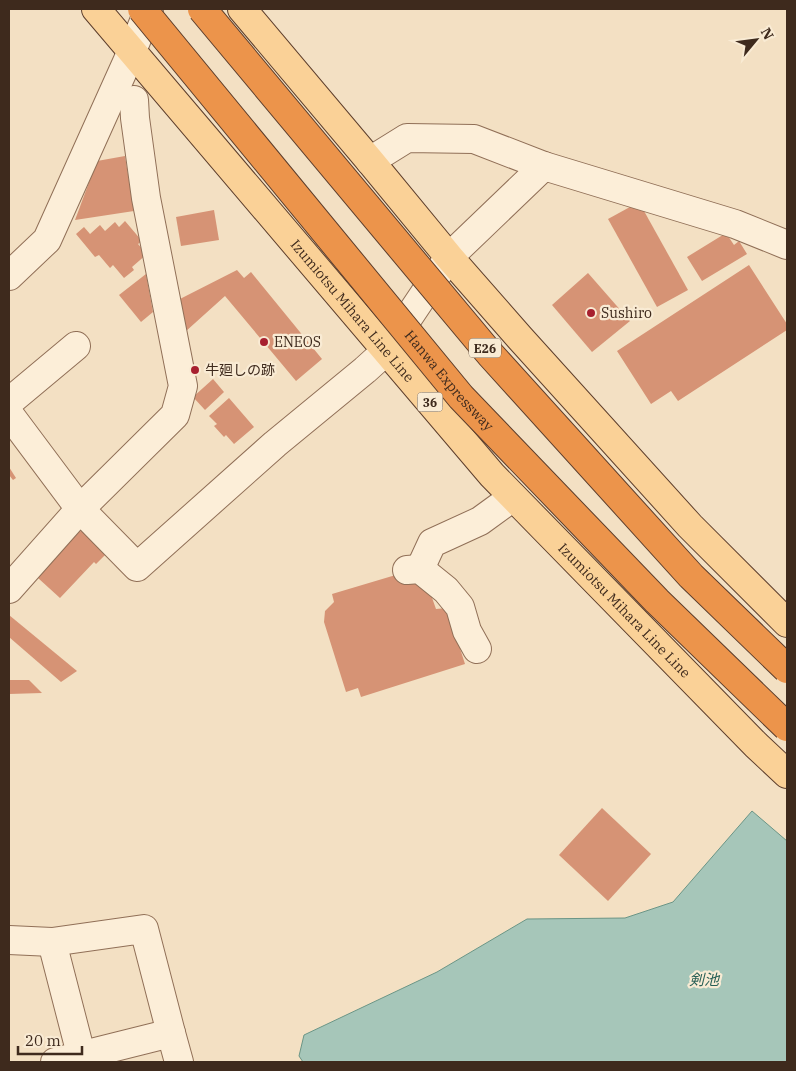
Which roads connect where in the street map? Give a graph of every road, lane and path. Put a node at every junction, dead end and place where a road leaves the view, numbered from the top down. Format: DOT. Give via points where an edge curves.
graph roads {
  1 [pos="96,9"];
  2 [pos="142,9"];
  3 [pos="149,9"];
  4 [pos="202,9"];
  5 [pos="242,9"];
  6 [pos="132,51"];
  7 [pos="134,100"];
  8 [pos="370,161"];
  9 [pos="544,166"];
  10 [pos="787,245"];
  11 [pos="449,257"];
  12 [pos="9,276"];
  13 [pos="76,346"];
  14 [pos="386,350"];
  15 [pos="9,402"];
  16 [pos="9,414"];
  17 [pos="513,496"];
  18 [pos="80,509"];
  19 [pos="9,589"];
  20 [pos="787,623"];
  21 [pos="477,649"];
  22 [pos="787,668"];
  23 [pos="787,727"];
  24 [pos="787,774"];
  25 [pos="9,940"];
  26 [pos="52,942"];
  27 [pos="171,1034"];
  28 [pos="82,1059"];
  29 [pos="55,1062"];
  30 [pos="180,1062"];
  1 -- 6 [label="main road, Izumiotsu Mihara Line Line / 36"];
  2 -- 23 [label="highway, Hanwa Expressway, bridge" via="461,397 657,601"];
  3 -- 6 [label="street"];
  4 -- 22 [label="highway, E26, bridge" via="490,354 691,576"];
  5 -- 8 [label="main road"];
  6 -- 12 [label="street" via="48,240"];
  6 -- 14 [label="main road, Izumiotsu Mihara Line Line / 36"];
  7 -- 18 [label="street" via="146,198 184,386 175,415"];
  8 -- 9 [label="street" via="406,138 474,139"];
  8 -- 11 [label="main road"];
  9 -- 10 [label="street" via="735,224"];
  9 -- 11 [label="street"];
  11 -- 14 [label="street"];
  11 -- 20 [label="main road" via="690,526"];
  13 -- 15 [label="street"];
  14 -- 17 [label="main road, Izumiotsu Mihara Line Line / 36"];
  14 -- 18 [label="street" via="137,567"];
  16 -- 18 [label="street"];
  17 -- 21 [label="street" via="480,522 432,543 414,569 446,590 460,607 467,631"];
  17 -- 24 [label="main road, Izumiotsu Mihara Line Line / 36"];
  18 -- 19 [label="street"];
  25 -- 26 [label="street"];
  26 -- 27 [label="street" via="144,929"];
  26 -- 28 [label="street"];
  27 -- 28 [label="street"];
  27 -- 30 [label="street"];
  28 -- 29 [label="street"];
}
